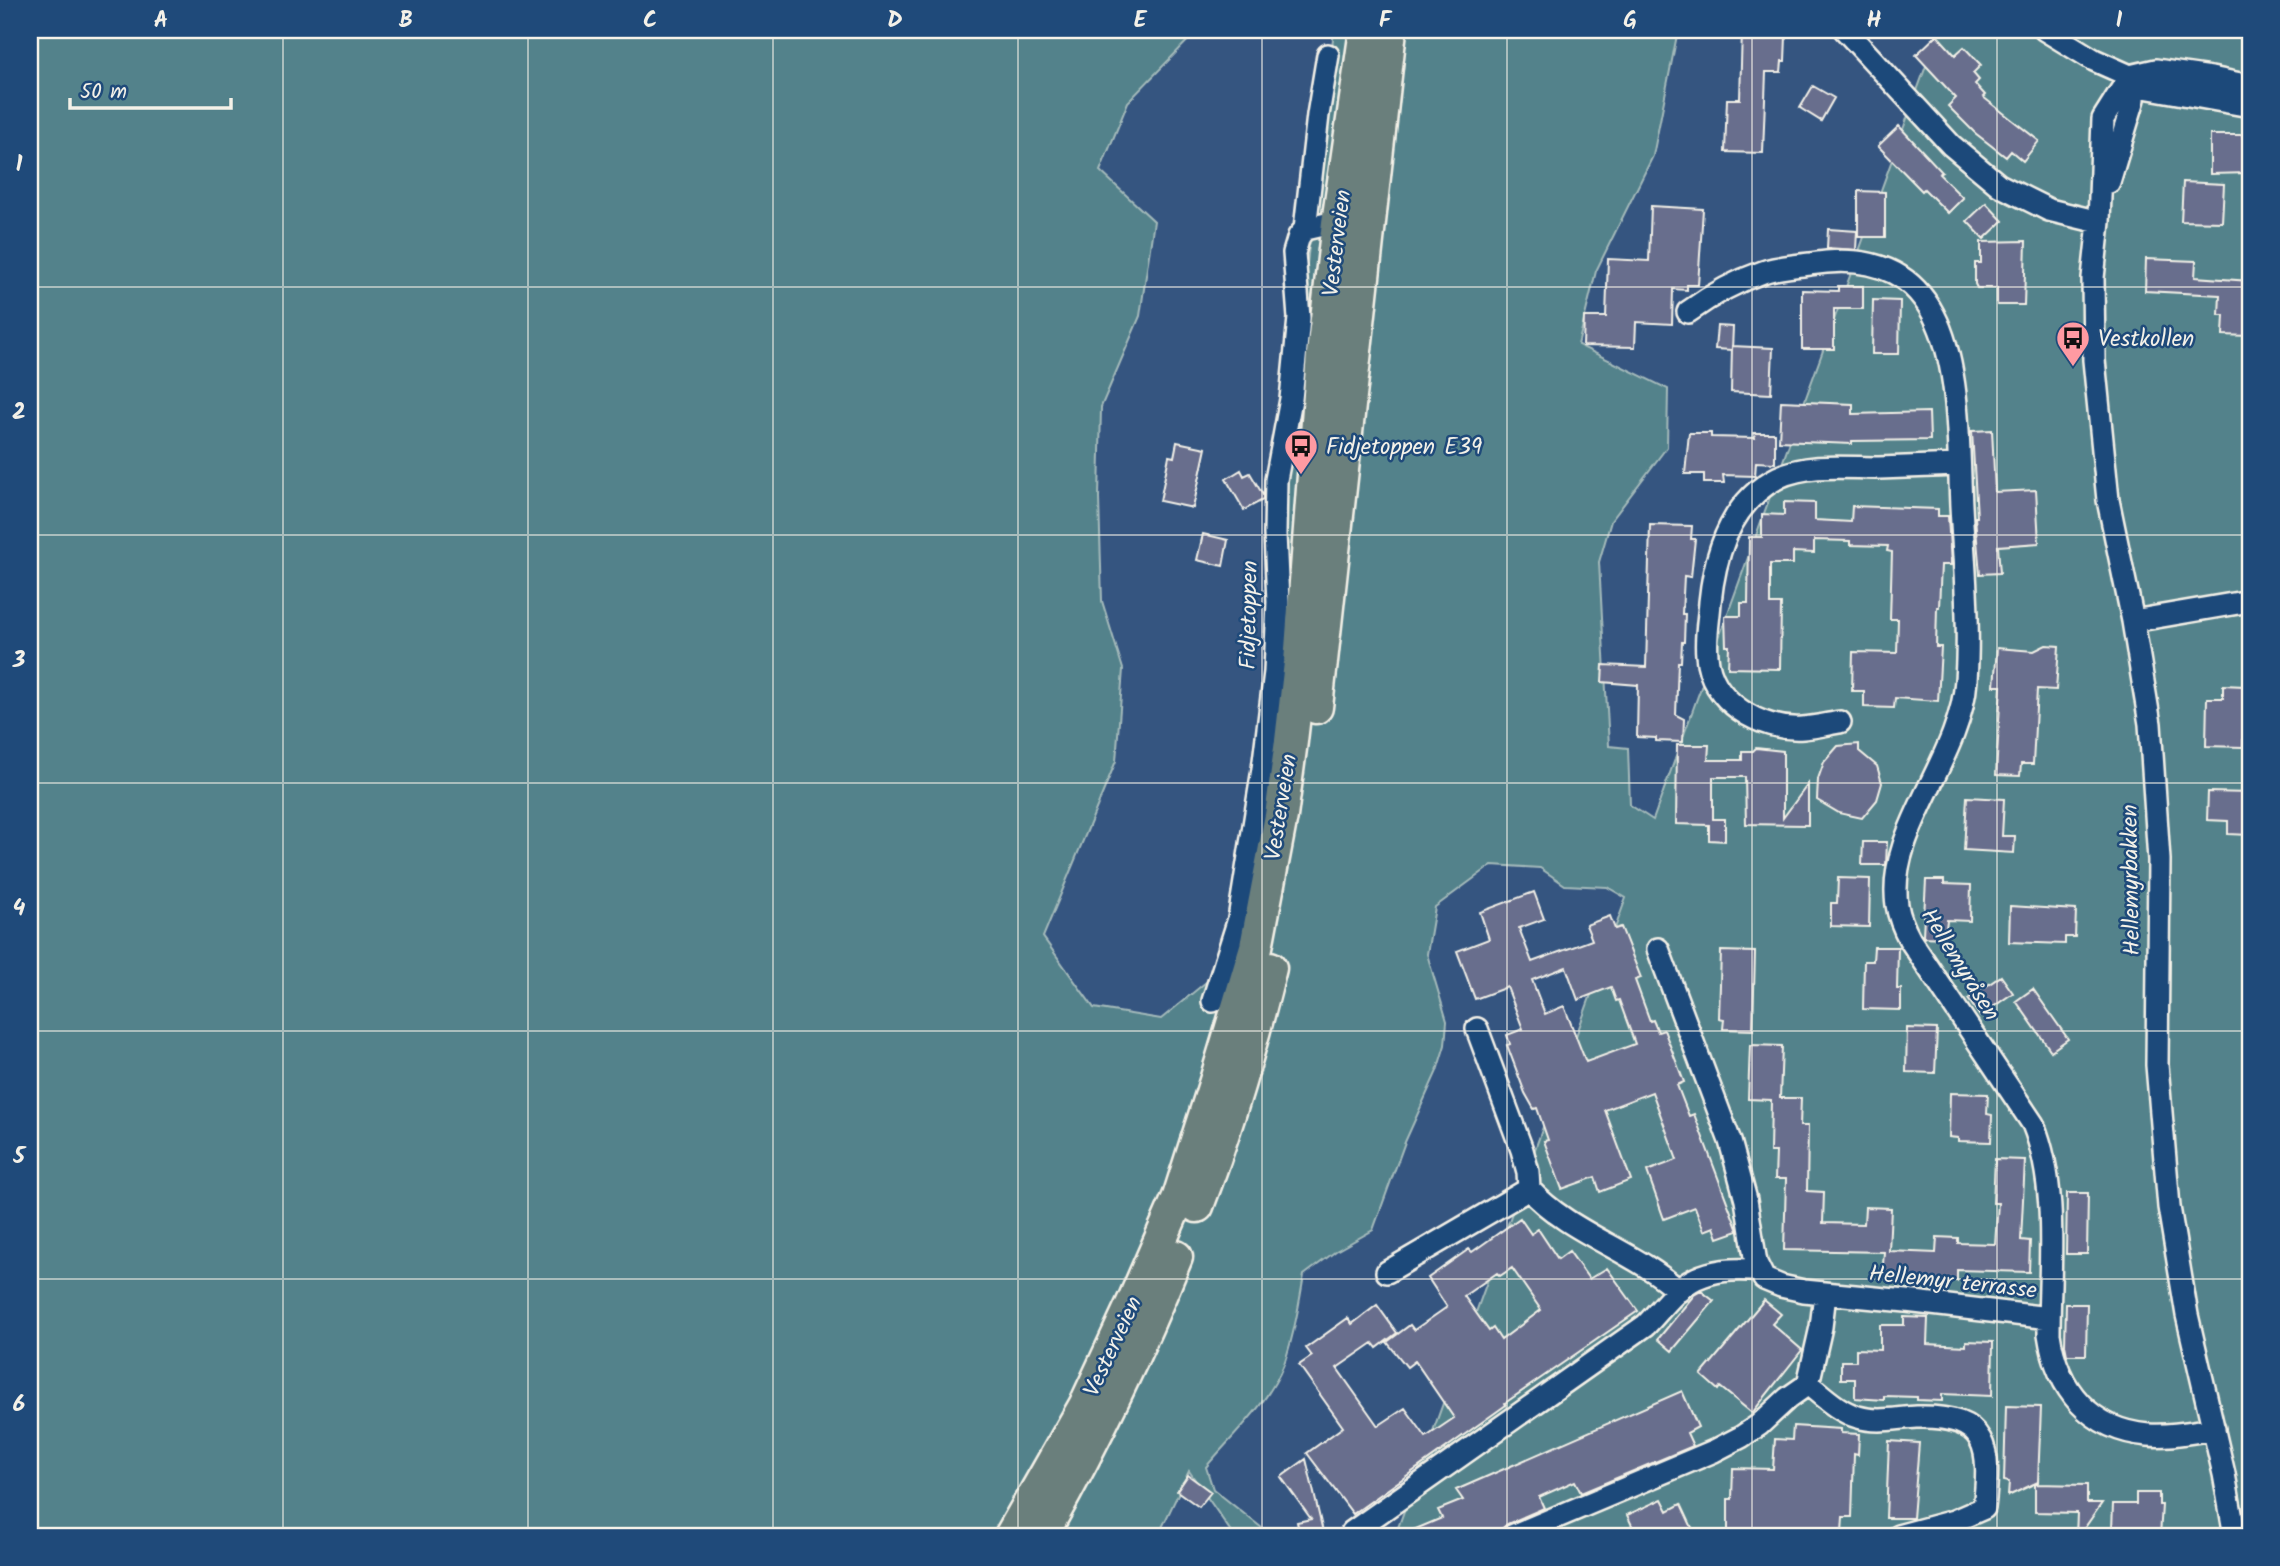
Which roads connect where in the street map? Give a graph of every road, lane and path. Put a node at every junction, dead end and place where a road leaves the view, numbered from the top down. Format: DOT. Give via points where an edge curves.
graph roads {
  1 [pos="1366,30"];
  2 [pos="1390,30"];
  3 [pos="1845,30"];
  4 [pos="2045,30"];
  5 [pos="1328,55"];
  6 [pos="2130,76"];
  7 [pos="2250,86"];
  8 [pos="2250,106"];
  9 [pos="2099,222"];
  10 [pos="1338,223"];
  11 [pos="1368,227"];
  12 [pos="1306,229"];
  13 [pos="1688,312"];
  14 [pos="1959,465"];
  15 [pos="2250,601"];
  16 [pos="2133,621"];
  17 [pos="1840,722"];
  18 [pos="1658,949"];
  19 [pos="1213,1001"];
  20 [pos="1477,1029"];
  21 [pos="1529,1189"];
  22 [pos="1760,1271"];
  23 [pos="1387,1272"];
  24 [pos="1679,1291"];
  25 [pos="1825,1294"];
  26 [pos="2049,1318"];
  27 [pos="1808,1384"];
  28 [pos="2214,1429"];
  29 [pos="1352,1532"];
  30 [pos="1011,1536"];
  31 [pos="1041,1536"];
  32 [pos="1512,1536"];
  33 [pos="1899,1536"];
  34 [pos="2235,1536"];
  1 -- 10 [label="highway, Vesterveien"];
  2 -- 11 [label="highway, Vesterveien"];
  3 -- 9 [label="street" via="1951,145 1999,185 2049,210"];
  4 -- 6 [label="street"];
  5 -- 12 [label="street, Fidjetoppen"];
  6 -- 7 [label="street" via="2156,70"];
  6 -- 8 [label="street" via="2144,87"];
  6 -- 9 [label="street, Hellemyrbakken" via="2103,119"];
  9 -- 16 [label="street, Hellemyrbakken" via="2091,326 2108,500"];
  10 -- 11 [label="street"];
  10 -- 12 [label="street"];
  10 -- 30 [label="highway, Vesterveien" via="1293,728 1256,947 1179,1197 1085,1406"];
  11 -- 31 [label="highway, Vesterveien" via="1324,649 1301,818 1275,951 1222,1139 1150,1322"];
  12 -- 19 [label="street, Fidjetoppen" via="1294,253 1299,318 1296,361 1276,480 1275,672 1236,936"];
  13 -- 14 [label="street, Hellemyråsen" via="1764,271 1850,261 1896,275 1926,301 1946,342 1956,394"];
  14 -- 17 [label="street" via="1793,472 1757,492 1725,533 1716,562 1707,640 1716,684 1741,712 1776,725 1801,728"];
  14 -- 26 [label="street, Hellemyråsen" via="1965,699 1953,740 1901,853 1897,906 1910,940 2033,1124 2043,1148 2048,1172"];
  15 -- 16 [label="street"];
  16 -- 28 [label="street, Hellemyrbakken" via="2149,714 2157,813 2160,1113 2176,1258"];
  18 -- 22 [label="street" via="1730,1141"];
  20 -- 21 [label="street" via="1522,1150"];
  21 -- 23 [label="street"];
  21 -- 24 [label="street" via="1556,1213 1655,1270"];
  22 -- 24 [label="street, Hellemyr terrasse" via="1713,1272"];
  22 -- 25 [label="street, Hellemyr terrasse" via="1764,1279 1781,1286"];
  24 -- 29 [label="street, Hellemyr terrasse" via="1646,1325"];
  25 -- 26 [label="street, Hellemyr terrasse"];
  25 -- 27 [label="street"];
  26 -- 28 [label="street, Hellemyr terrasse" via="2052,1354 2061,1380 2088,1412 2111,1425 2150,1436"];
  27 -- 32 [label="street" via="1732,1442"];
  27 -- 33 [label="street" via="1855,1417 1946,1418 1977,1432 1988,1466 1984,1508"];
  28 -- 34 [label="street, Hellemyrbakken"];
}
